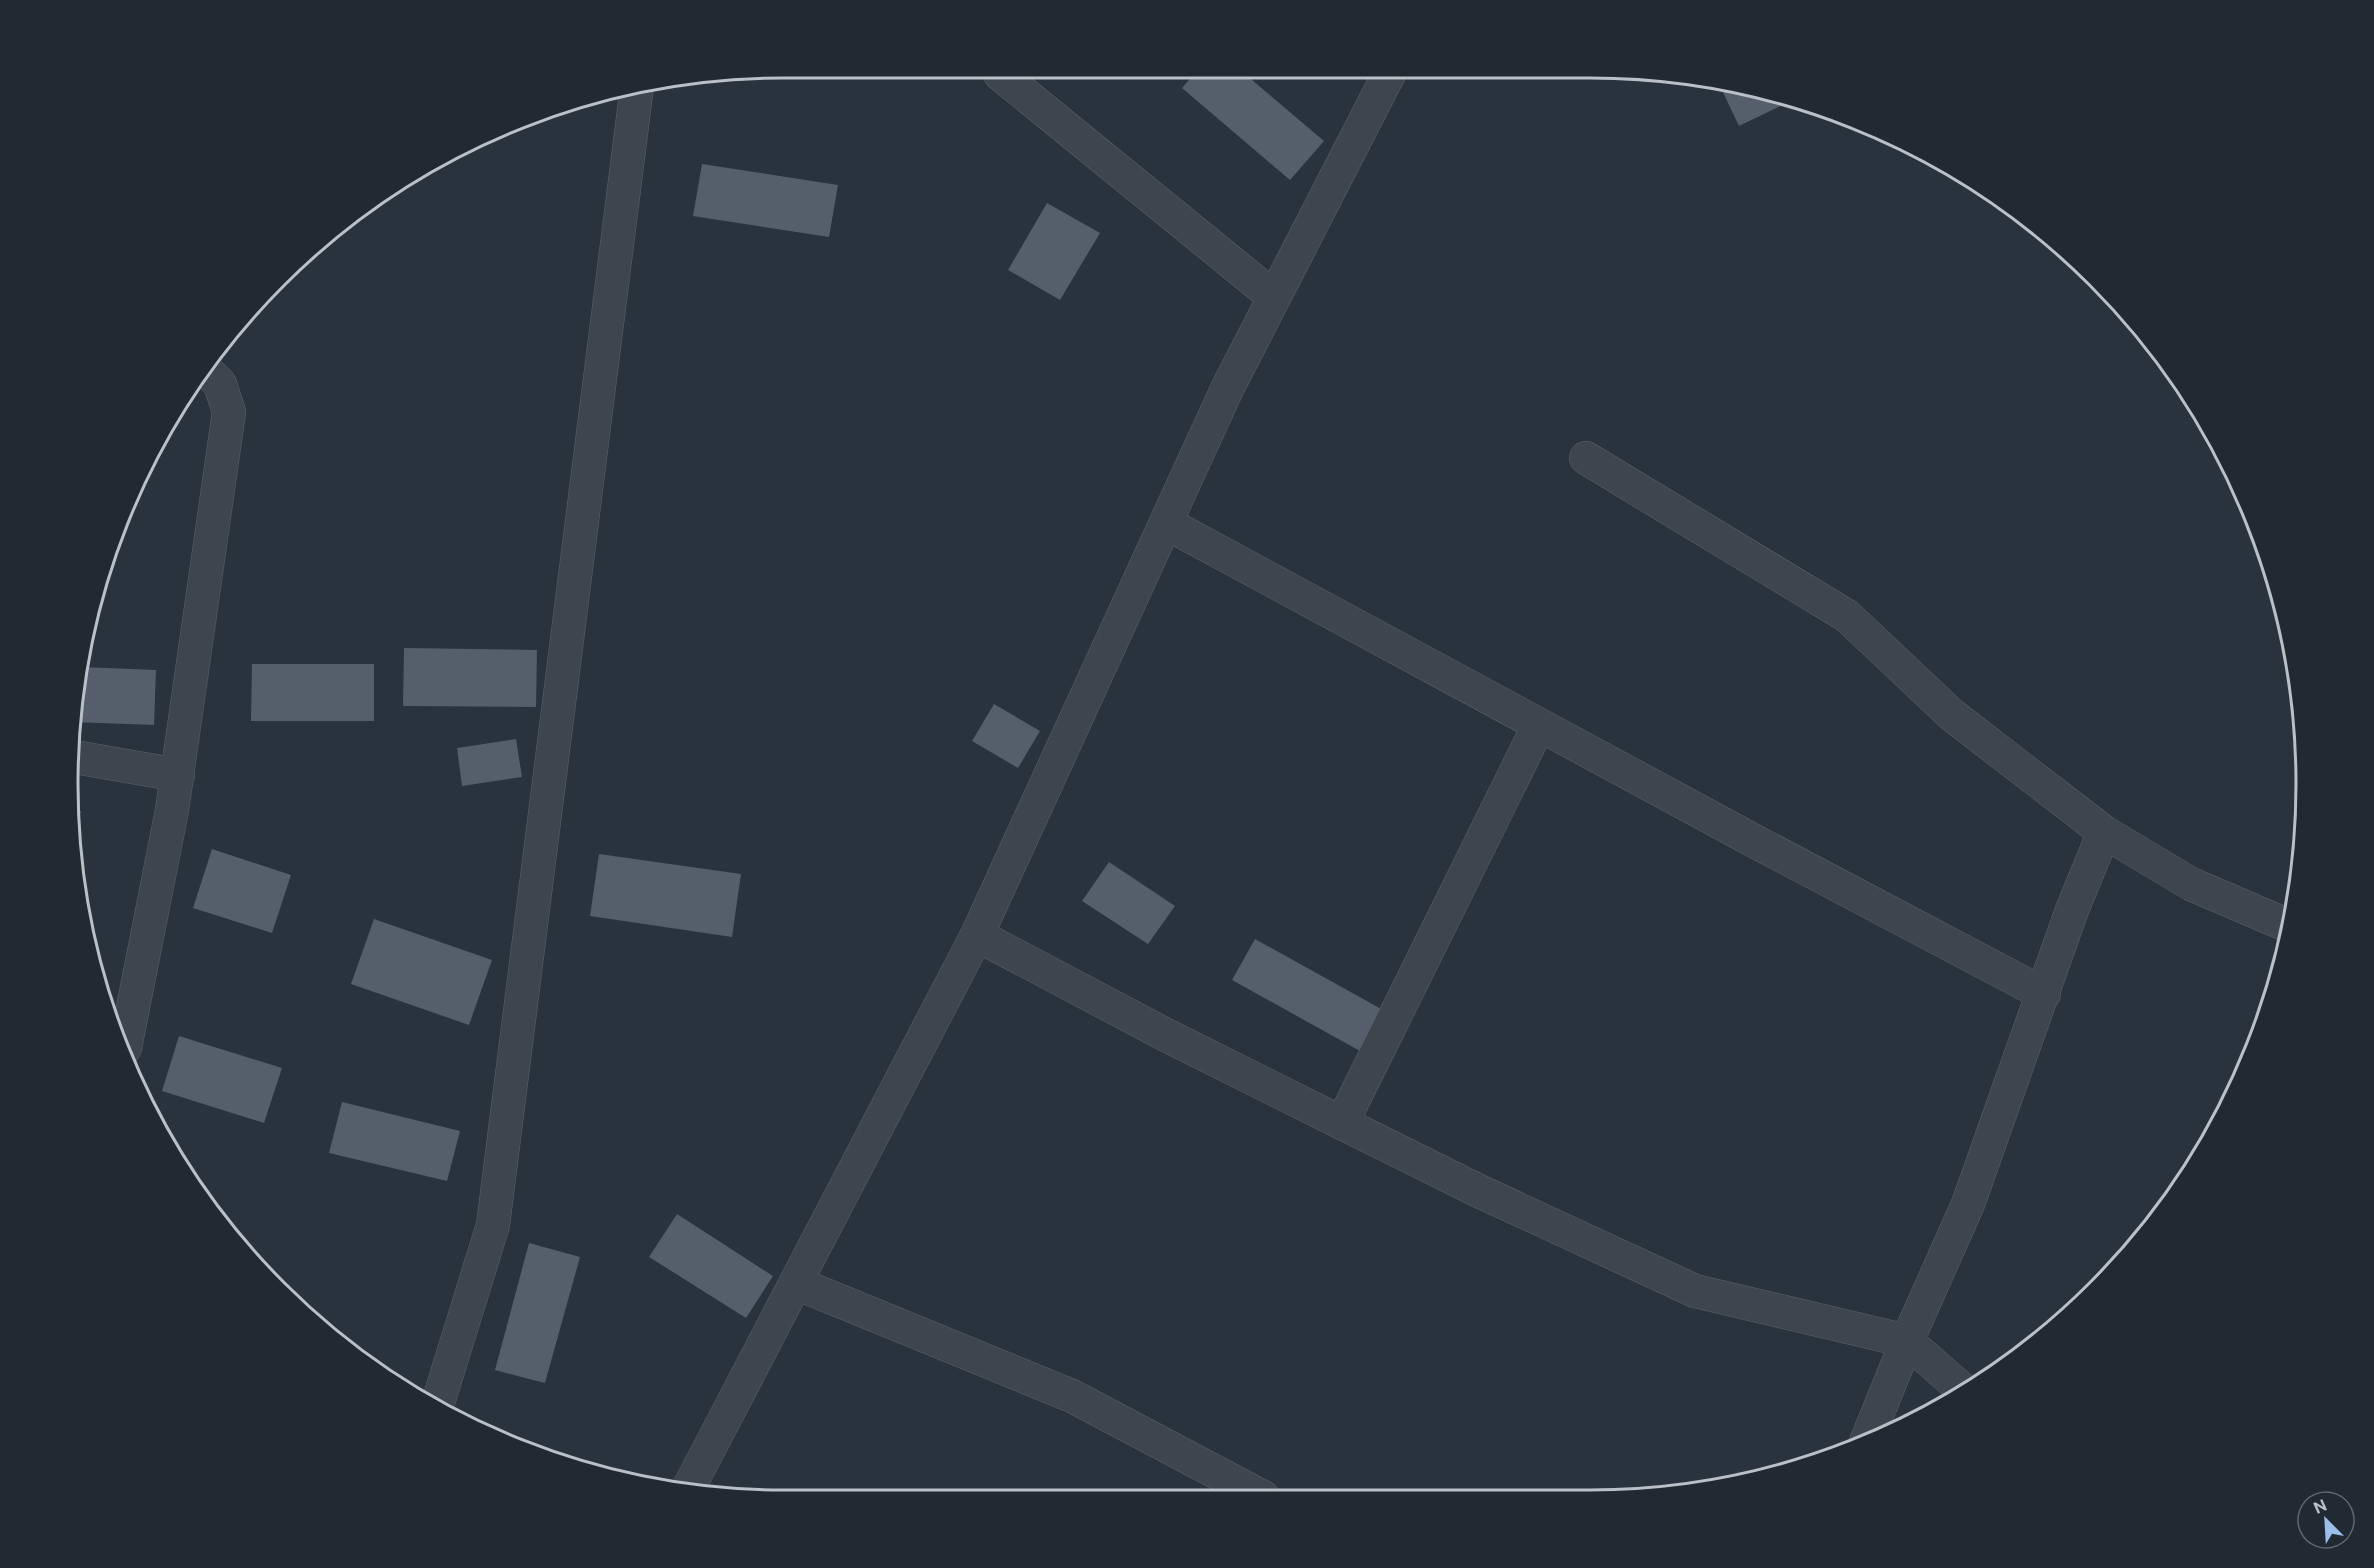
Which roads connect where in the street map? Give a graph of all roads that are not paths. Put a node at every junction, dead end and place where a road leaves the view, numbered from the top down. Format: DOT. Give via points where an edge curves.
graph roads {
  1 [pos="1005,78"];
  2 [pos="1387,78"];
  3 [pos="637,94"];
  4 [pos="1274,297"];
  5 [pos="210,374"];
  6 [pos="1586,458"];
  7 [pos="1166,523"];
  8 [pos="1539,725"];
  9 [pos="79,758"];
  10 [pos="178,775"];
  11 [pos="2104,832"];
  12 [pos="2282,923"];
  13 [pos="977,935"];
  14 [pos="2044,994"];
  15 [pos="126,1039"];
  16 [pos="1342,1123"];
  17 [pos="796,1283"];
  18 [pos="1907,1341"];
  19 [pos="1958,1386"];
  20 [pos="439,1399"];
  21 [pos="1870,1431"];
  22 [pos="691,1484"];
  23 [pos="1250,1490"];
  1 -- 4 [label="street"];
  2 -- 4 [label="street"];
  3 -- 20 [label="street" via="493,1225"];
  4 -- 7 [label="street"];
  5 -- 10 [label="street" via="220,384 229,412"];
  6 -- 11 [label="street" via="1847,616 1952,715"];
  7 -- 8 [label="street"];
  7 -- 13 [label="street"];
  8 -- 14 [label="street"];
  8 -- 16 [label="street"];
  9 -- 10 [label="street"];
  10 -- 15 [label="street"];
  11 -- 12 [label="street" via="2191,884"];
  11 -- 14 [label="street"];
  13 -- 16 [label="street"];
  13 -- 17 [label="street"];
  14 -- 18 [label="street" via="1968,1204"];
  16 -- 18 [label="street" via="1695,1291"];
  17 -- 22 [label="street"];
  17 -- 23 [label="street" via="1072,1396"];
  18 -- 19 [label="street"];
  18 -- 21 [label="street"];
}
